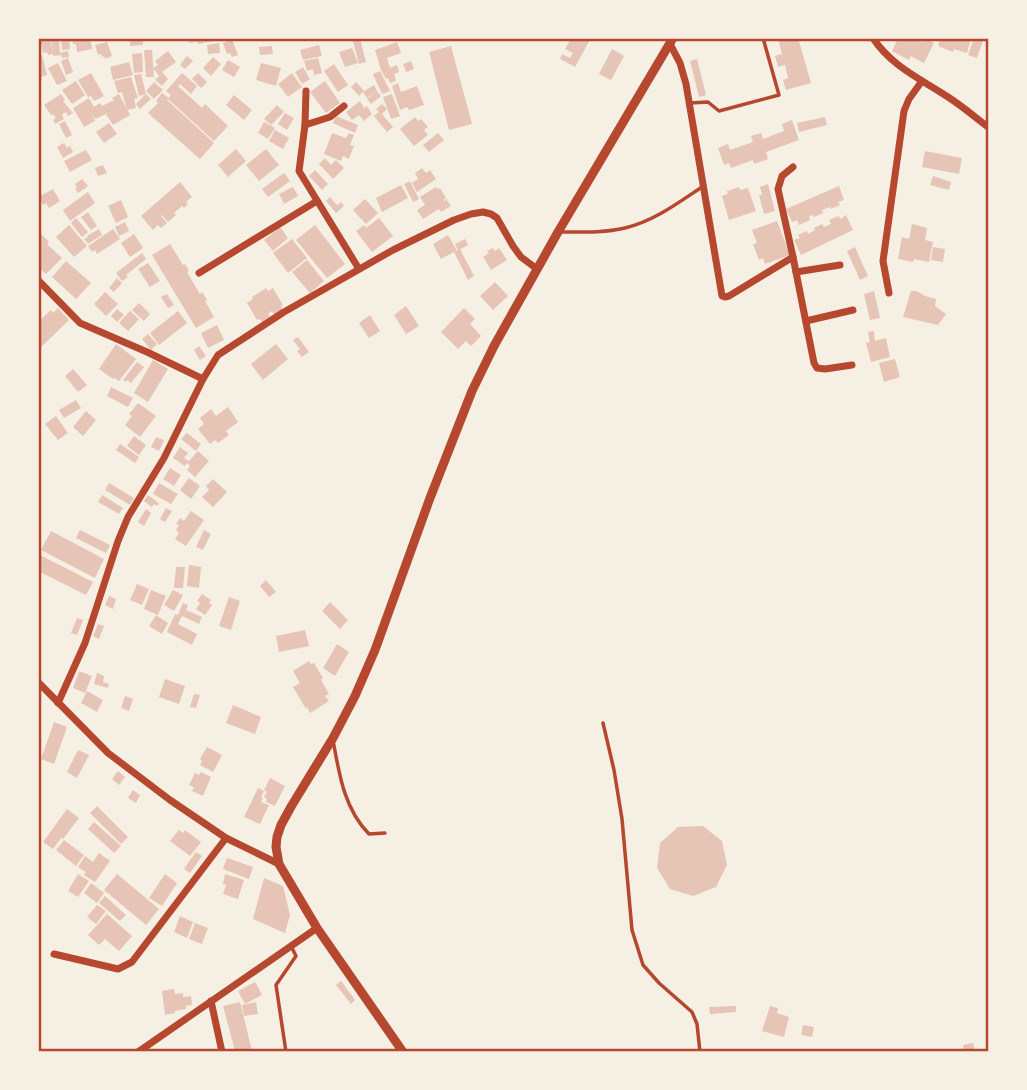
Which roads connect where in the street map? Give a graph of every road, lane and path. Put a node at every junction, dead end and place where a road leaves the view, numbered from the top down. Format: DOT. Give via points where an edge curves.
graph roads {
  1 [pos="763,38"];
  2 [pos="873,38"];
  3 [pos="672,41"];
  4 [pos="922,81"];
  5 [pos="306,91"];
  6 [pos="690,103"];
  7 [pos="344,106"];
  8 [pos="305,125"];
  9 [pos="989,127"];
  10 [pos="793,167"];
  11 [pos="703,186"];
  12 [pos="317,201"];
  13 [pos="558,232"];
  14 [pos="793,257"];
  15 [pos="840,265"];
  16 [pos="359,269"];
  17 [pos="537,269"];
  18 [pos="796,272"];
  19 [pos="199,273"];
  20 [pos="38,280"];
  21 [pos="889,293"];
  22 [pos="853,310"];
  23 [pos="806,321"];
  24 [pos="852,365"];
  25 [pos="203,379"];
  26 [pos="38,682"];
  27 [pos="58,702"];
  28 [pos="603,723"];
  29 [pos="333,738"];
  30 [pos="384,833"];
  31 [pos="226,838"];
  32 [pos="279,864"];
  33 [pos="317,928"];
  34 [pos="290,946"];
  35 [pos="54,954"];
  36 [pos="211,1001"];
  37 [pos="138,1052"];
  38 [pos="222,1052"];
  39 [pos="286,1052"];
  40 [pos="403,1052"];
  41 [pos="700,1052"];
  1 -- 6 [label="lane" via="779,95 719,111 708,102"];
  2 -- 4 [label="street" via="897,65"];
  3 -- 6 [label="street"];
  3 -- 13 [label="street"];
  4 -- 9 [label="street"];
  4 -- 21 [label="street" via="904,111 883,261"];
  5 -- 8 [label="street"];
  6 -- 11 [label="street"];
  7 -- 8 [label="street" via="330,117"];
  8 -- 12 [label="street" via="299,171"];
  10 -- 14 [label="street" via="782,176 778,189"];
  11 -- 13 [label="lane" via="659,216 626,228"];
  11 -- 14 [label="street" via="722,296"];
  12 -- 16 [label="street"];
  12 -- 19 [label="street"];
  13 -- 17 [label="street"];
  14 -- 18 [label="street"];
  15 -- 18 [label="street"];
  16 -- 17 [label="street" via="454,220 482,212 497,218 521,257"];
  16 -- 25 [label="street" via="226,349"];
  17 -- 29 [label="street" via="472,391 375,650"];
  18 -- 23 [label="street"];
  20 -- 25 [label="street" via="80,323"];
  22 -- 23 [label="street"];
  23 -- 24 [label="street" via="817,368"];
  25 -- 27 [label="street" via="128,517 85,643"];
  26 -- 27 [label="street"];
  27 -- 31 [label="street" via="108,753"];
  28 -- 41 [label="lane" via="622,820 632,930 643,965 692,1012"];
  29 -- 30 [label="lane" via="341,783 358,822 369,834"];
  29 -- 32 [label="street" via="281,825 276,847"];
  31 -- 32 [label="street"];
  31 -- 35 [label="street" via="125,967 113,969"];
  32 -- 33 [label="street"];
  33 -- 34 [label="street"];
  33 -- 40 [label="street"];
  34 -- 36 [label="street"];
  34 -- 39 [label="lane" via="296,956 276,985"];
  36 -- 37 [label="street"];
  36 -- 38 [label="street"];
}
